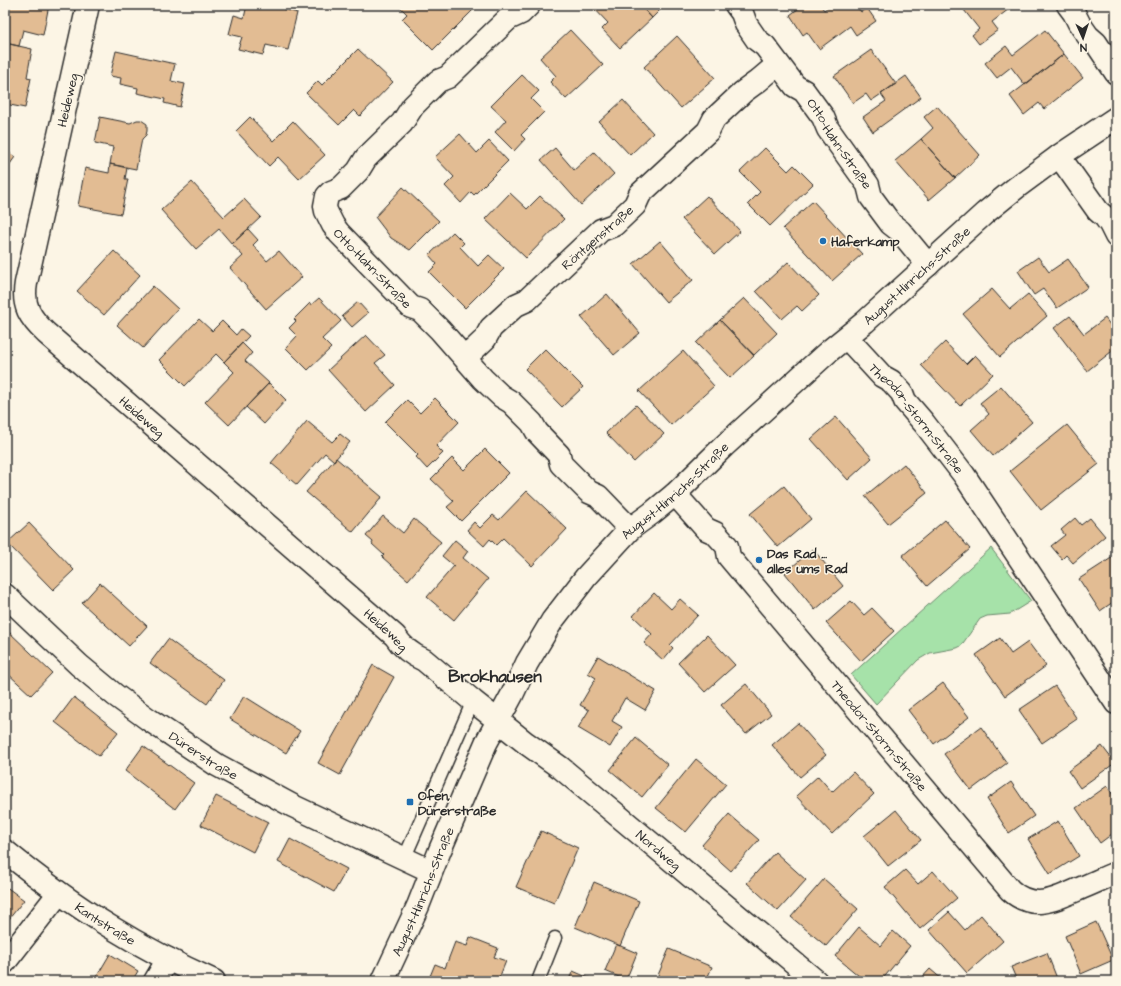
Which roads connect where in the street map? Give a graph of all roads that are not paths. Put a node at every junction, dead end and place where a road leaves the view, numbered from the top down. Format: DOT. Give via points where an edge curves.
graph roads {
  1 [pos="88,5"];
  2 [pos="529,5"];
  3 [pos="736,5"];
  4 [pos="1068,5"];
  5 [pos="778,64"];
  6 [pos="1116,73"];
  7 [pos="1116,118"];
  8 [pos="1060,156"];
  9 [pos="1116,236"];
  10 [pos="928,265"];
  11 [pos="847,338"];
  12 [pos="465,358"];
  13 [pos="675,494"];
  14 [pos="630,529"];
  15 [pos="5,595"];
  16 [pos="473,701"];
  17 [pos="1116,703"];
  18 [pos="498,721"];
  19 [pos="5,851"];
  20 [pos="404,859"];
  21 [pos="431,871"];
  22 [pos="1116,873"];
  23 [pos="60,893"];
  24 [pos="554,938"];
  25 [pos="168,959"];
  26 [pos="5,962"];
  27 [pos="155,981"];
  28 [pos="214,981"];
  29 [pos="383,981"];
  30 [pos="538,981"];
  31 [pos="816,981"];
  1 -- 16 [label="street, Heideweg" via="26,283 24,295 30,316 46,333 395,636 401,644"];
  2 -- 12 [label="street, Otto-Hahn-Straße" via="508,19 448,77 438,81 413,106 402,123 366,158 358,171 341,188 331,192 325,201 326,211 339,233 411,307 420,310"];
  3 -- 5 [label="street, Otto-Hahn-Straße" via="757,40 765,46"];
  4 -- 6 [label="street"];
  5 -- 10 [label="street, Otto-Hahn-Straße" via="795,86 804,91 823,117 828,130 868,184 871,197 891,224"];
  5 -- 12 [label="street, Röntgenstraße" via="714,119 708,131 640,194 635,205 614,225 601,230 527,300 516,305 491,328"];
  7 -- 8 [label="street, August-Hinrichs-Straße"];
  8 -- 9 [label="street"];
  8 -- 10 [label="street, August-Hinrichs-Straße" via="985,213"];
  10 -- 11 [label="street, August-Hinrichs-Straße"];
  11 -- 13 [label="street, August-Hinrichs-Straße" via="829,351 724,446"];
  11 -- 17 [label="street, Theodor-Storm-Straße" via="882,376 891,380 964,475"];
  12 -- 14 [label="street, Otto-Hahn-Straße" via="501,396 511,402 532,423 559,455 561,464 589,492 598,496"];
  13 -- 14 [label="street, August-Hinrichs-Straße"];
  13 -- 22 [label="street, Theodor-Storm-Straße" via="706,529 715,533 726,546 729,557 1014,894 1031,902 1045,902"];
  14 -- 18 [label="street, August-Hinrichs-Straße" via="586,577 552,621 527,663"];
  15 -- 20 [label="street, Dürerstraße" via="79,665 115,695 217,765 294,806"];
  16 -- 18 [label="street, Heideweg"];
  16 -- 20 [label="lane"];
  18 -- 21 [label="street, August-Hinrichs-Straße"];
  18 -- 31 [label="street, Nordweg" via="561,768"];
  19 -- 23 [label="street, Kantstraße"];
  20 -- 21 [label="street, Dürerstraße"];
  21 -- 29 [label="street, August-Hinrichs-Straße" via="418,906"];
  23 -- 25 [label="street, Kantstraße" via="109,926"];
  23 -- 26 [label="street"];
  24 -- 30 [label="lane"];
  25 -- 27 [label="street"];
  25 -- 28 [label="street, Kantstraße"];
}
